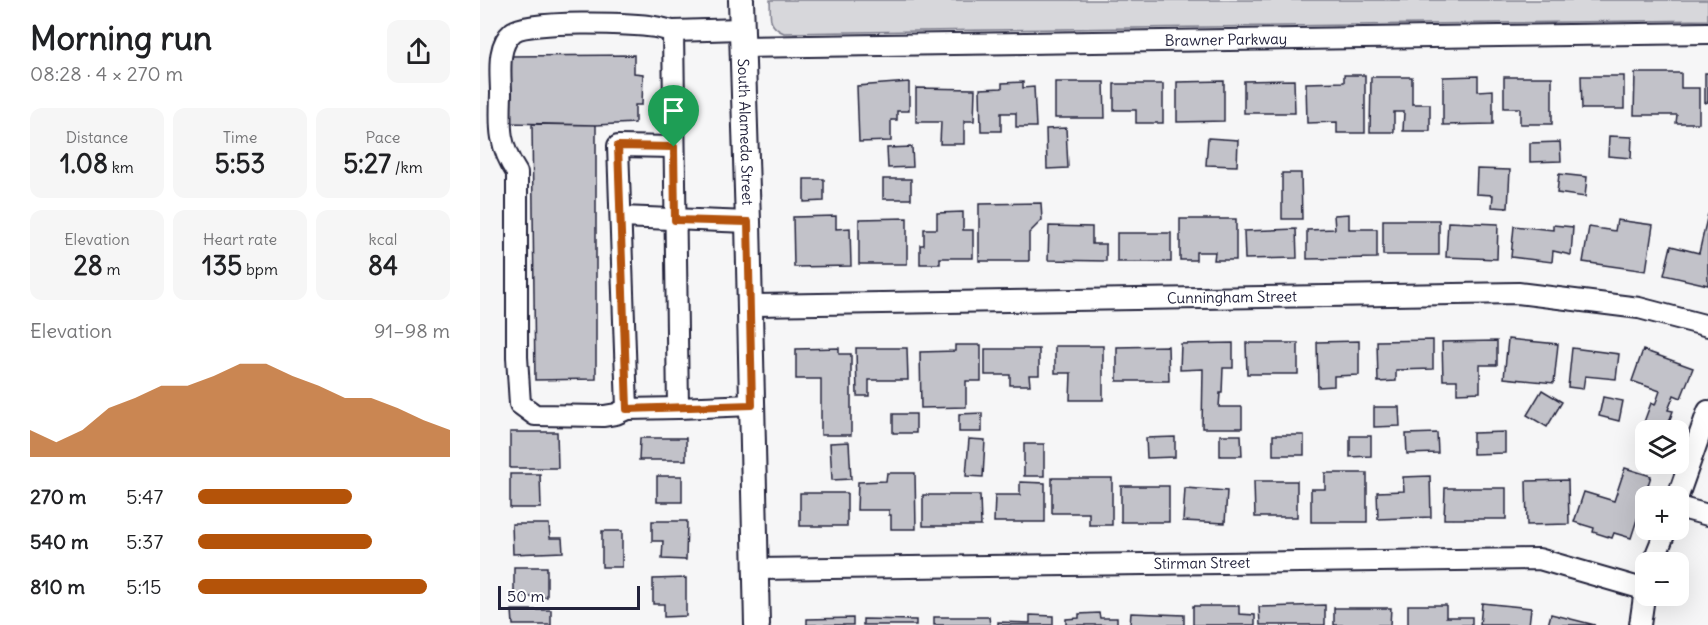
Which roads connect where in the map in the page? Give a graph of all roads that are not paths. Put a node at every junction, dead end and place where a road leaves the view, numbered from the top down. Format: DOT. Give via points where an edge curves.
graph roads {
  1 [pos="741,0"];
  2 [pos="673,31"];
  3 [pos="1708,33"];
  4 [pos="742,38"];
  5 [pos="674,147"];
  6 [pos="621,217"];
  7 [pos="675,220"];
  8 [pos="748,222"];
  9 [pos="750,305"];
  10 [pos="1708,326"];
  11 [pos="752,405"];
  12 [pos="678,408"];
  13 [pos="627,409"];
  14 [pos="1708,411"];
  15 [pos="1682,486"];
  16 [pos="1689,510"];
  17 [pos="1708,515"];
  18 [pos="756,569"];
  19 [pos="1635,584"];
  20 [pos="1642,606"];
  21 [pos="757,625"];
  22 [pos="1640,625"];
  1 -- 4 [label="main road, South Alameda Street"];
  2 -- 4 [label="street, Brawner Parkway"];
  2 -- 5 [label="street"];
  2 -- 13 [label="street, Brawner Parkway" via="606,25 527,27 514,32 502,49 502,147 517,173 520,404 535,415 604,416"];
  3 -- 4 [label="street, Brawner Parkway"];
  4 -- 8 [label="main road, South Alameda Street"];
  5 -- 6 [label="street" via="618,146"];
  5 -- 7 [label="street"];
  6 -- 7 [label="street"];
  6 -- 13 [label="street"];
  7 -- 8 [label="street"];
  7 -- 12 [label="street"];
  8 -- 9 [label="main road, South Alameda Street"];
  9 -- 10 [label="street, Cunningham Street" via="1518,293 1639,308"];
  9 -- 11 [label="main road, South Alameda Street"];
  11 -- 12 [label="street"];
  11 -- 18 [label="main road, South Alameda Street"];
  12 -- 13 [label="street"];
  14 -- 15 [label="street"];
  16 -- 17 [label="street"];
  18 -- 19 [label="street, Stirman Street" via="1539,559"];
  18 -- 21 [label="main road, South Alameda Street"];
  20 -- 22 [label="street"];
}
